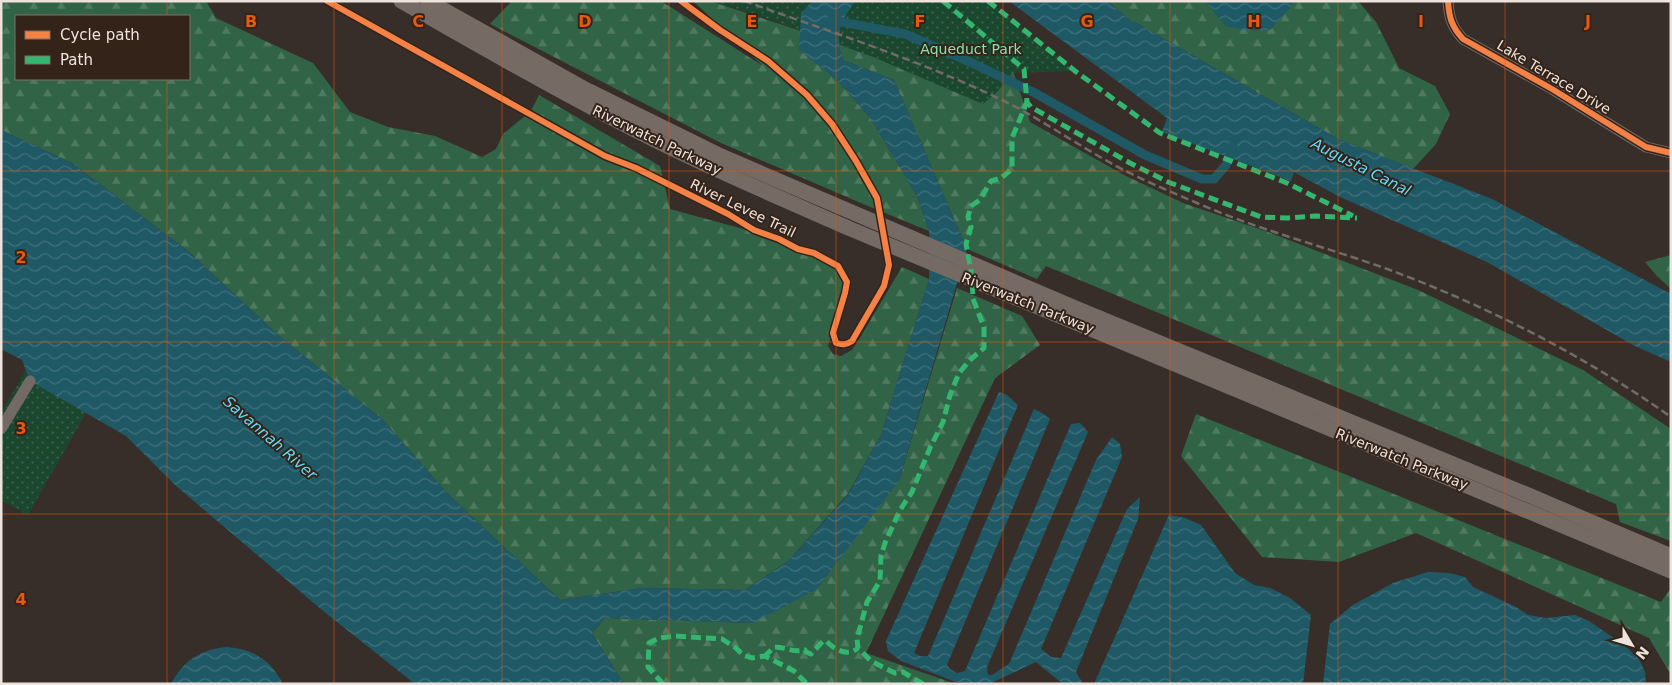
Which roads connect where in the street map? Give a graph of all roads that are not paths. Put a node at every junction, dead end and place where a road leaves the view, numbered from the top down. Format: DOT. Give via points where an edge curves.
graph roads {
  1 [pos="401,1"];
  2 [pos="428,1"];
  3 [pos="1448,1"];
  4 [pos="1671,153"];
  5 [pos="30,381"];
  6 [pos="1,429"];
  7 [pos="1671,556"];
  8 [pos="1671,570"];
  1 -- 8 [label="main road, Riverwatch Parkway" via="563,92 739,180"];
  2 -- 7 [label="main road, Riverwatch Parkway" via="585,89 721,156 1080,310"];
  3 -- 4 [label="street, Lake Terrace Drive" via="1449,17 1464,38 1646,146"];
  5 -- 6 [label="street"];
}
